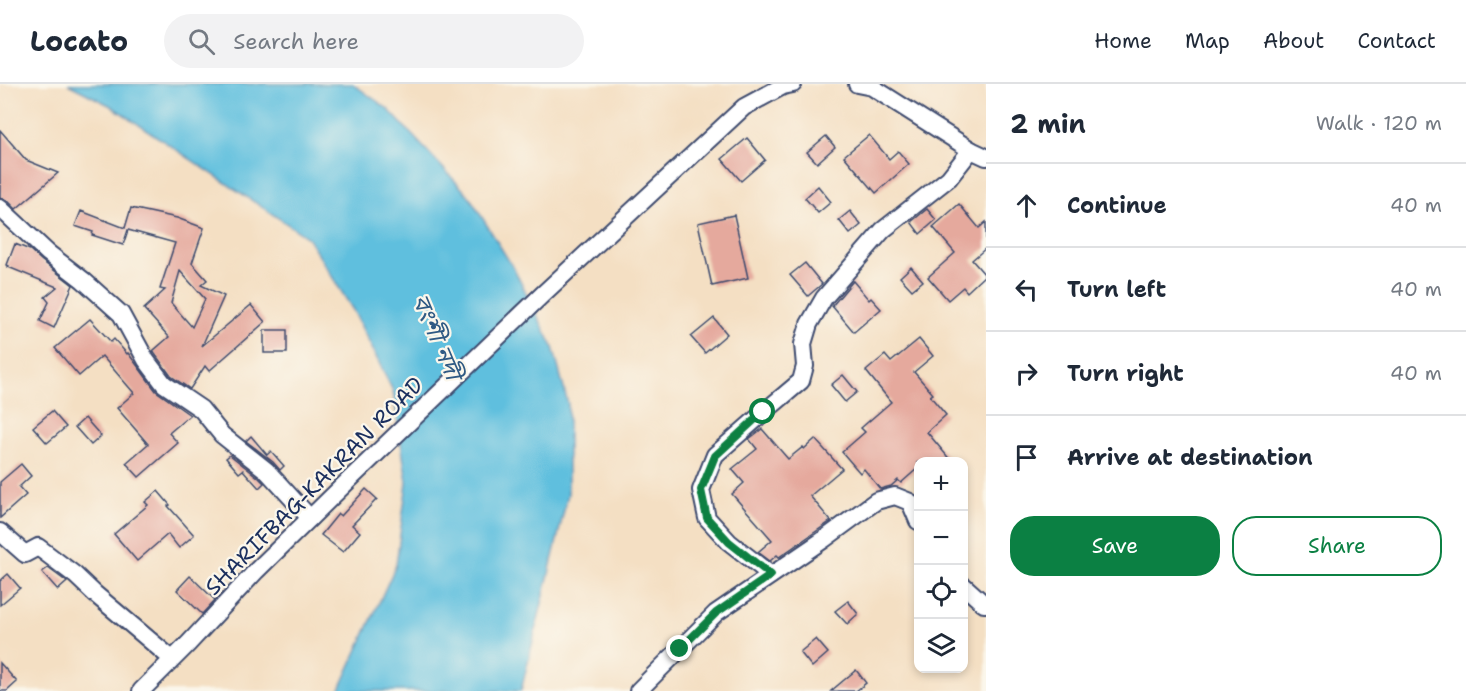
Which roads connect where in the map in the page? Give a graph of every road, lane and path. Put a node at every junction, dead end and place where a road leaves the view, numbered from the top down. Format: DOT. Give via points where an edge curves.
graph roads {
  1 [pos="793,84"];
  2 [pos="857,84"];
  3 [pos="978,153"];
  4 [pos="0,208"];
  5 [pos="914,512"];
  6 [pos="310,518"];
  7 [pos="0,532"];
  8 [pos="771,575"];
  9 [pos="968,590"];
  10 [pos="986,604"];
  11 [pos="172,659"];
  12 [pos="141,691"];
  13 [pos="638,691"];
  1 -- 6 [label="street, SHARIFBAG-KAKRAN ROAD" via="744,107"];
  2 -- 3 [label="street" via="872,87"];
  3 -- 8 [label="street" via="883,230 824,298 809,324 803,344 805,366 801,381 715,456 701,490 707,518 729,542"];
  4 -- 6 [label="street" via="121,314 164,384 201,409 222,435 266,470"];
  5 -- 8 [label="street" via="910,502 895,496 876,501"];
  6 -- 11 [label="street, SHARIFBAG-KAKRAN ROAD"];
  7 -- 11 [label="street" via="25,554 38,547"];
  8 -- 13 [label="street" via="716,613"];
  9 -- 10 [label="street"];
  11 -- 12 [label="street, SHARIFBAG-KAKRAN ROAD"];
}
